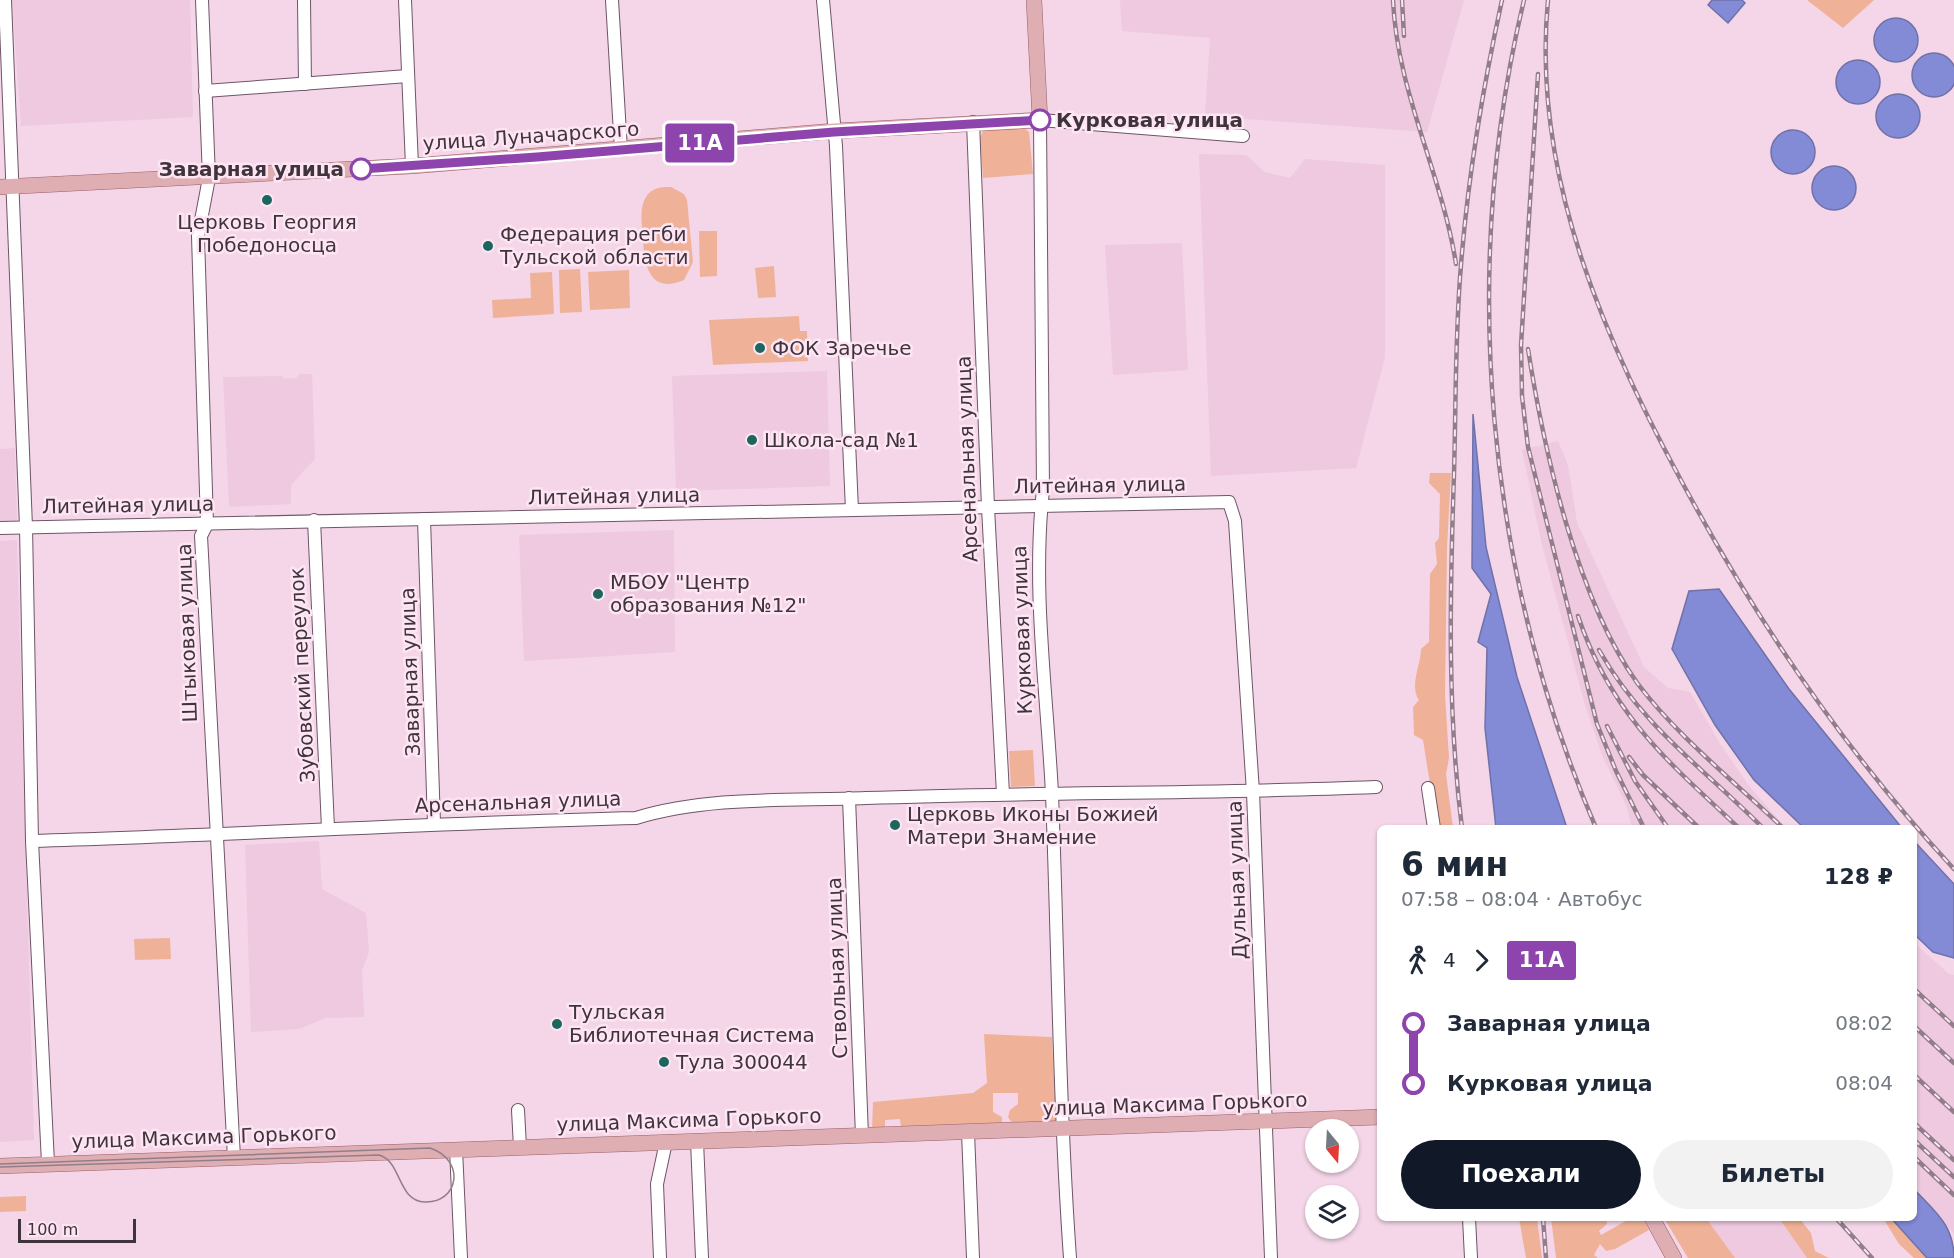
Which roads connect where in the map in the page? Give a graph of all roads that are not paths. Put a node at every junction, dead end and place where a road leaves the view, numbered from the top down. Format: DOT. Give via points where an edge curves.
graph roads {
  1 [pos="4,0"];
  2 [pos="202,0"];
  3 [pos="304,0"];
  4 [pos="405,0"];
  5 [pos="612,0"];
  6 [pos="823,0"];
  7 [pos="1034,0"];
  8 [pos="408,76"];
  9 [pos="305,84"];
  10 [pos="206,91"];
  11 [pos="1040,120"];
  12 [pos="974,122"];
  13 [pos="834,132"];
  14 [pos="1243,136"];
  15 [pos="621,150"];
  16 [pos="412,166"];
  17 [pos="209,178"];
  18 [pos="6,186"];
  19 [pos="1229,502"];
  20 [pos="1041,506"];
  21 [pos="988,507"];
  22 [pos="852,510"];
  23 [pos="424,519"];
  24 [pos="314,520"];
  25 [pos="207,524"];
  26 [pos="26,527"];
  27 [pos="0,528"];
  28 [pos="1376,787"];
  29 [pos="1428,788"];
  30 [pos="1253,792"];
  31 [pos="1052,793"];
  32 [pos="1003,794"];
  33 [pos="849,798"];
  34 [pos="434,824"];
  35 [pos="1434,825"];
  36 [pos="328,828"];
  37 [pos="215,836"];
  38 [pos="32,841"];
  39 [pos="518,1110"];
  40 [pos="1377,1117"];
  41 [pos="1266,1122"];
  42 [pos="1061,1129"];
  43 [pos="968,1132"];
  44 [pos="862,1136"];
  45 [pos="697,1141"];
  46 [pos="666,1142"];
  47 [pos="519,1147"];
  48 [pos="456,1149"];
  49 [pos="234,1158"];
  50 [pos="48,1163"];
  51 [pos="0,1166"];
  52 [pos="1469,1221"];
  53 [pos="1654,1221"];
  54 [pos="461,1258"];
  55 [pos="660,1258"];
  56 [pos="702,1258"];
  57 [pos="974,1258"];
  58 [pos="1070,1258"];
  59 [pos="1271,1258"];
  60 [pos="1471,1258"];
  61 [pos="1674,1258"];
  1 -- 18 [label="street"];
  2 -- 10 [label="street, Штыковая улица"];
  3 -- 9 [label="street"];
  4 -- 8 [label="street"];
  5 -- 15 [label="street"];
  6 -- 13 [label="street"];
  7 -- 11 [label="main road, Курковая улица"];
  8 -- 9 [label="street"];
  8 -- 16 [label="street"];
  9 -- 10 [label="street"];
  10 -- 17 [label="street, Штыковая улица"];
  11 -- 12 [label="main road, улица Луначарского"];
  11 -- 14 [label="street, улица Луначарского"];
  11 -- 20 [label="street, Курковая улица"];
  12 -- 13 [label="main road, улица Луначарского"];
  12 -- 21 [label="street, Арсенальная улица"];
  13 -- 15 [label="main road, улица Луначарского"];
  13 -- 22 [label="street"];
  15 -- 16 [label="main road, улица Луначарского"];
  16 -- 17 [label="main road, улица Луначарского"];
  17 -- 18 [label="main road, улица Луначарского"];
  17 -- 25 [label="street, Штыковая улица" via="198,236"];
  18 -- 26 [label="street"];
  19 -- 20 [label="street, Литейная улица"];
  19 -- 30 [label="street, Дульная улица" via="1235,521"];
  20 -- 21 [label="street, Литейная улица"];
  20 -- 31 [label="street, Курковая улица" via="1042,645"];
  21 -- 22 [label="street, Литейная улица"];
  21 -- 32 [label="street, Арсенальная улица"];
  22 -- 23 [label="street, Литейная улица"];
  23 -- 24 [label="street, Литейная улица"];
  23 -- 34 [label="street, Заварная улица"];
  24 -- 25 [label="street, Литейная улица"];
  24 -- 36 [label="street, Зубовский переулок"];
  25 -- 26 [label="street, Литейная улица"];
  25 -- 37 [label="street, Штыковая улица" via="201,536"];
  26 -- 27 [label="street, Литейная улица"];
  26 -- 38 [label="street"];
  28 -- 30 [label="street, Арсенальная улица"];
  29 -- 35 [label="street"];
  30 -- 31 [label="street, Арсенальная улица"];
  30 -- 41 [label="street, Дульная улица"];
  31 -- 32 [label="street, Арсенальная улица"];
  31 -- 42 [label="street, Курковая улица"];
  32 -- 33 [label="street, Арсенальная улица"];
  33 -- 34 [label="street, Арсенальная улица" via="696,805 636,818"];
  33 -- 44 [label="street, Ствольная улица"];
  34 -- 36 [label="street, Арсенальная улица"];
  36 -- 37 [label="street, Арсенальная улица"];
  37 -- 38 [label="street, Арсенальная улица"];
  37 -- 49 [label="street, Штыковая улица"];
  38 -- 50 [label="street"];
  39 -- 47 [label="street"];
  40 -- 41 [label="main road, улица Максима Горького"];
  41 -- 42 [label="main road, улица Максима Горького"];
  41 -- 59 [label="street, Дульная улица"];
  42 -- 43 [label="main road, улица Максима Горького"];
  42 -- 58 [label="street, Курковая улица"];
  43 -- 44 [label="main road, улица Максима Горького"];
  43 -- 57 [label="street"];
  44 -- 45 [label="main road, улица Максима Горького"];
  45 -- 46 [label="main road, улица Максима Горького"];
  45 -- 56 [label="street"];
  46 -- 47 [label="main road, улица Максима Горького"];
  46 -- 55 [label="street" via="657,1184"];
  47 -- 48 [label="main road, улица Максима Горького"];
  48 -- 49 [label="main road, улица Максима Горького"];
  48 -- 54 [label="street"];
  49 -- 50 [label="main road, улица Максима Горького"];
  50 -- 51 [label="main road, улица Максима Горького"];
  52 -- 60 [label="street"];
  53 -- 61 [label="main road"];
}
